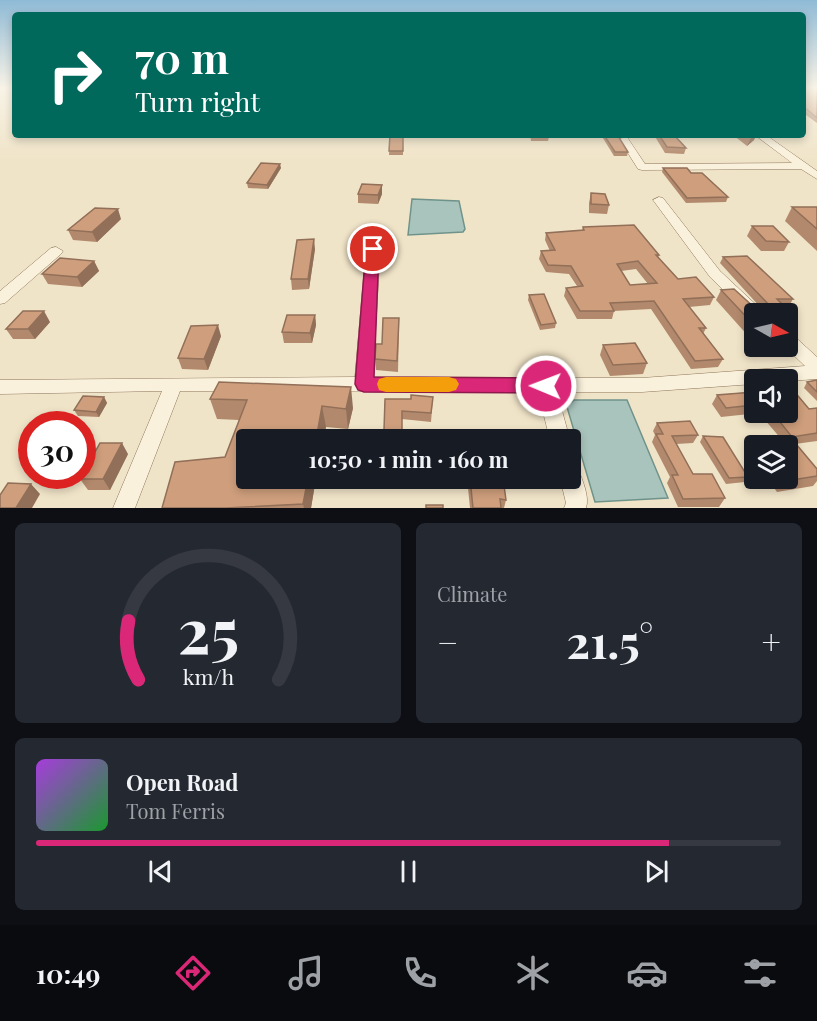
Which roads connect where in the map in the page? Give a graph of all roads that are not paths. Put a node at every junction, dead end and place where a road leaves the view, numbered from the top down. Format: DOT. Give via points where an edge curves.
graph roads {
  1 [pos="764,138"];
  2 [pos="624,139"];
  3 [pos="802,166"];
  4 [pos="817,176"];
  5 [pos="659,200"];
  6 [pos="373,249"];
  7 [pos="56,251"];
  8 [pos="0,299"];
  9 [pos="746,303"];
  10 [pos="798,349"];
  11 [pos="817,367"];
  12 [pos="817,372"];
  13 [pos="174,384"];
  14 [pos="364,384"];
  15 [pos="546,386"];
  16 [pos="0,387"];
  17 [pos="557,429"];
  18 [pos="573,489"];
  19 [pos="124,508"];
  20 [pos="576,508"];
  1 -- 3 [label="street"];
  2 -- 3 [label="street" via="642,167"];
  3 -- 4 [label="street"];
  5 -- 9 [label="street" via="715,274"];
  6 -- 14 [label="street"];
  7 -- 8 [label="street"];
  10 -- 11 [label="street"];
  12 -- 15 [label="street" via="642,386"];
  13 -- 14 [label="street"];
  13 -- 16 [label="street"];
  13 -- 19 [label="street"];
  14 -- 15 [label="street"];
  15 -- 17 [label="street"];
  18 -- 20 [label="street"];
}
